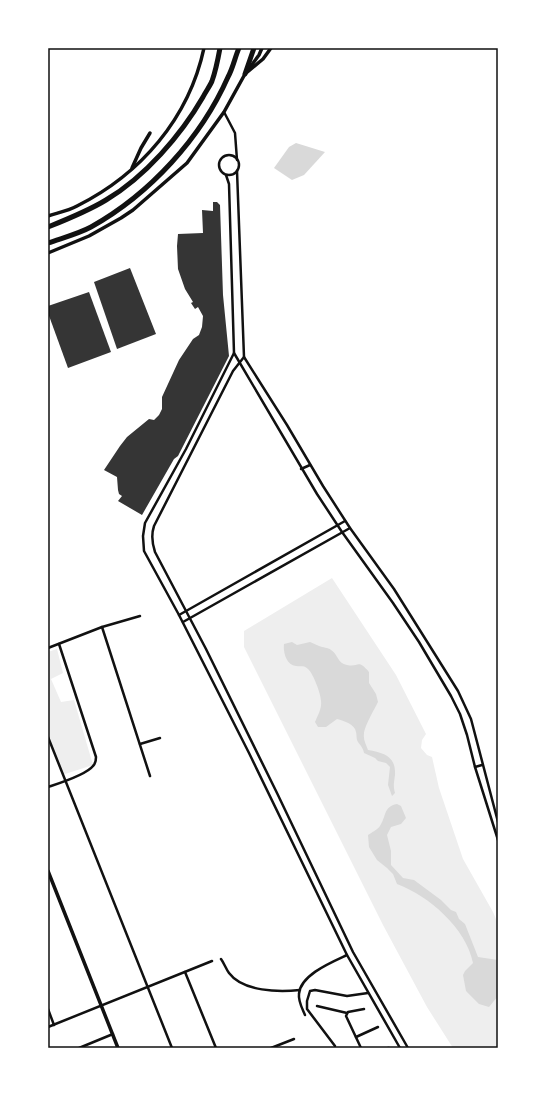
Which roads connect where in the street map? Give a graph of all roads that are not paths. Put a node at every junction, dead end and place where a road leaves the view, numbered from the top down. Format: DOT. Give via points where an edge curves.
graph roads {
  1 [pos="204,48"];
  2 [pos="220,48"];
  3 [pos="239,48"];
  4 [pos="254,48"];
  5 [pos="262,48"];
  6 [pos="271,48"];
  7 [pos="245,74"];
  8 [pos="224,112"];
  9 [pos="150,133"];
  10 [pos="238,161"];
  11 [pos="131,171"];
  12 [pos="236,172"];
  13 [pos="226,175"];
  14 [pos="48,216"];
  15 [pos="48,227"];
  16 [pos="48,243"];
  17 [pos="48,253"];
  18 [pos="234,353"];
  19 [pos="244,357"];
  20 [pos="240,363"];
  21 [pos="310,465"];
  22 [pos="301,469"];
  23 [pos="345,521"];
  24 [pos="337,526"];
  25 [pos="350,528"];
  26 [pos="342,532"];
  27 [pos="186,612"];
  28 [pos="179,615"];
  29 [pos="140,616"];
  30 [pos="190,618"];
  31 [pos="183,622"];
  32 [pos="102,627"];
  33 [pos="59,644"];
  34 [pos="48,648"];
  35 [pos="223,684"];
  36 [pos="216,688"];
  37 [pos="48,737"];
  38 [pos="160,738"];
  39 [pos="140,744"];
  40 [pos="482,765"];
  41 [pos="475,767"];
  42 [pos="150,776"];
  43 [pos="65,780"];
  44 [pos="48,787"];
  45 [pos="277,792"];
  46 [pos="271,796"];
  47 [pos="498,822"];
  48 [pos="498,840"];
  49 [pos="48,871"];
  50 [pos="347,955"];
  51 [pos="221,959"];
  52 [pos="212,961"];
  53 [pos="185,972"];
  54 [pos="148,987"];
  55 [pos="300,990"];
  56 [pos="368,993"];
  57 [pos="377,996"];
  58 [pos="371,1000"];
  59 [pos="102,1006"];
  60 [pos="317,1006"];
  61 [pos="48,1009"];
  62 [pos="364,1009"];
  63 [pos="347,1013"];
  64 [pos="305,1015"];
  65 [pos="54,1024"];
  66 [pos="48,1027"];
  67 [pos="378,1027"];
  68 [pos="113,1034"];
  69 [pos="356,1037"];
  70 [pos="294,1039"];
  71 [pos="335,1046"];
  72 [pos="79,1048"];
  73 [pos="118,1048"];
  74 [pos="172,1048"];
  75 [pos="216,1048"];
  76 [pos="271,1048"];
  77 [pos="361,1048"];
  78 [pos="400,1048"];
  79 [pos="408,1048"];
  1 -- 11 [label="main road" via="195,82 177,116 152,150"];
  2 -- 15 [label="highway" via="212,82 195,111 151,164 107,200"];
  3 -- 16 [label="highway" via="229,76 212,108 194,135 152,182 115,212 89,228"];
  4 -- 7 [label="highway"];
  5 -- 7 [label="main road"];
  6 -- 7 [label="main road" via="263,59"];
  7 -- 8 [label="main road"];
  8 -- 10 [label="street" via="236,133"];
  8 -- 17 [label="main road" via="187,163 133,210 89,236"];
  9 -- 11 [label="main road" via="140,148"];
  10 -- 12 [label="street"];
  10 -- 13 [label="street" via="231,156 225,156 221,160 220,169"];
  11 -- 14 [label="main road" via="76,207"];
  12 -- 13 [label="street"];
  12 -- 19 [label="street"];
  13 -- 18 [label="street" via="229,184"];
  18 -- 20 [label="street"];
  18 -- 28 [label="street" via="143,527 144,551"];
  19 -- 20 [label="street"];
  19 -- 21 [label="street"];
  20 -- 22 [label="street"];
  20 -- 27 [label="street" via="233,371 152,531 155,552"];
  21 -- 22 [label="street"];
  21 -- 23 [label="street"];
  22 -- 24 [label="street"];
  23 -- 24 [label="street"];
  23 -- 25 [label="street"];
  24 -- 26 [label="street"];
  24 -- 27 [label="street"];
  25 -- 26 [label="street"];
  25 -- 40 [label="street" via="394,588 454,684 471,719"];
  26 -- 30 [label="street"];
  26 -- 41 [label="street" via="419,642 451,696 463,721"];
  27 -- 28 [label="street"];
  27 -- 30 [label="street"];
  28 -- 31 [label="street"];
  29 -- 32 [label="street"];
  30 -- 31 [label="street"];
  30 -- 35 [label="street"];
  31 -- 36 [label="street"];
  32 -- 33 [label="street"];
  32 -- 39 [label="street"];
  33 -- 34 [label="street"];
  33 -- 43 [label="street" via="96,757 92,767"];
  35 -- 36 [label="street"];
  35 -- 45 [label="street"];
  36 -- 46 [label="street"];
  37 -- 43 [label="street"];
  38 -- 39 [label="street"];
  39 -- 42 [label="street"];
  40 -- 41 [label="street"];
  40 -- 47 [label="street"];
  41 -- 48 [label="street"];
  43 -- 44 [label="street"];
  43 -- 54 [label="street"];
  45 -- 46 [label="street"];
  45 -- 57 [label="street" via="337,921"];
  46 -- 50 [label="street"];
  49 -- 59 [label="main road"];
  50 -- 55 [label="street" via="320,968 303,983"];
  50 -- 56 [label="street"];
  51 -- 55 [label="street" via="229,973 245,986 286,992"];
  52 -- 53 [label="street"];
  53 -- 54 [label="street"];
  53 -- 75 [label="street"];
  54 -- 59 [label="street"];
  54 -- 74 [label="street"];
  55 -- 64 [label="street" via="299,1001"];
  56 -- 58 [label="street"];
  56 -- 71 [label="street" via="347,996 310,991 307,1009"];
  57 -- 58 [label="street"];
  57 -- 79 [label="street"];
  58 -- 78 [label="street"];
  59 -- 65 [label="street"];
  59 -- 68 [label="main road"];
  60 -- 63 [label="street"];
  61 -- 65 [label="street"];
  62 -- 63 [label="street"];
  63 -- 69 [label="street" via="346,1017"];
  65 -- 66 [label="street"];
  67 -- 69 [label="street"];
  68 -- 72 [label="street"];
  68 -- 73 [label="main road"];
  69 -- 77 [label="street"];
  70 -- 76 [label="street"];
}
